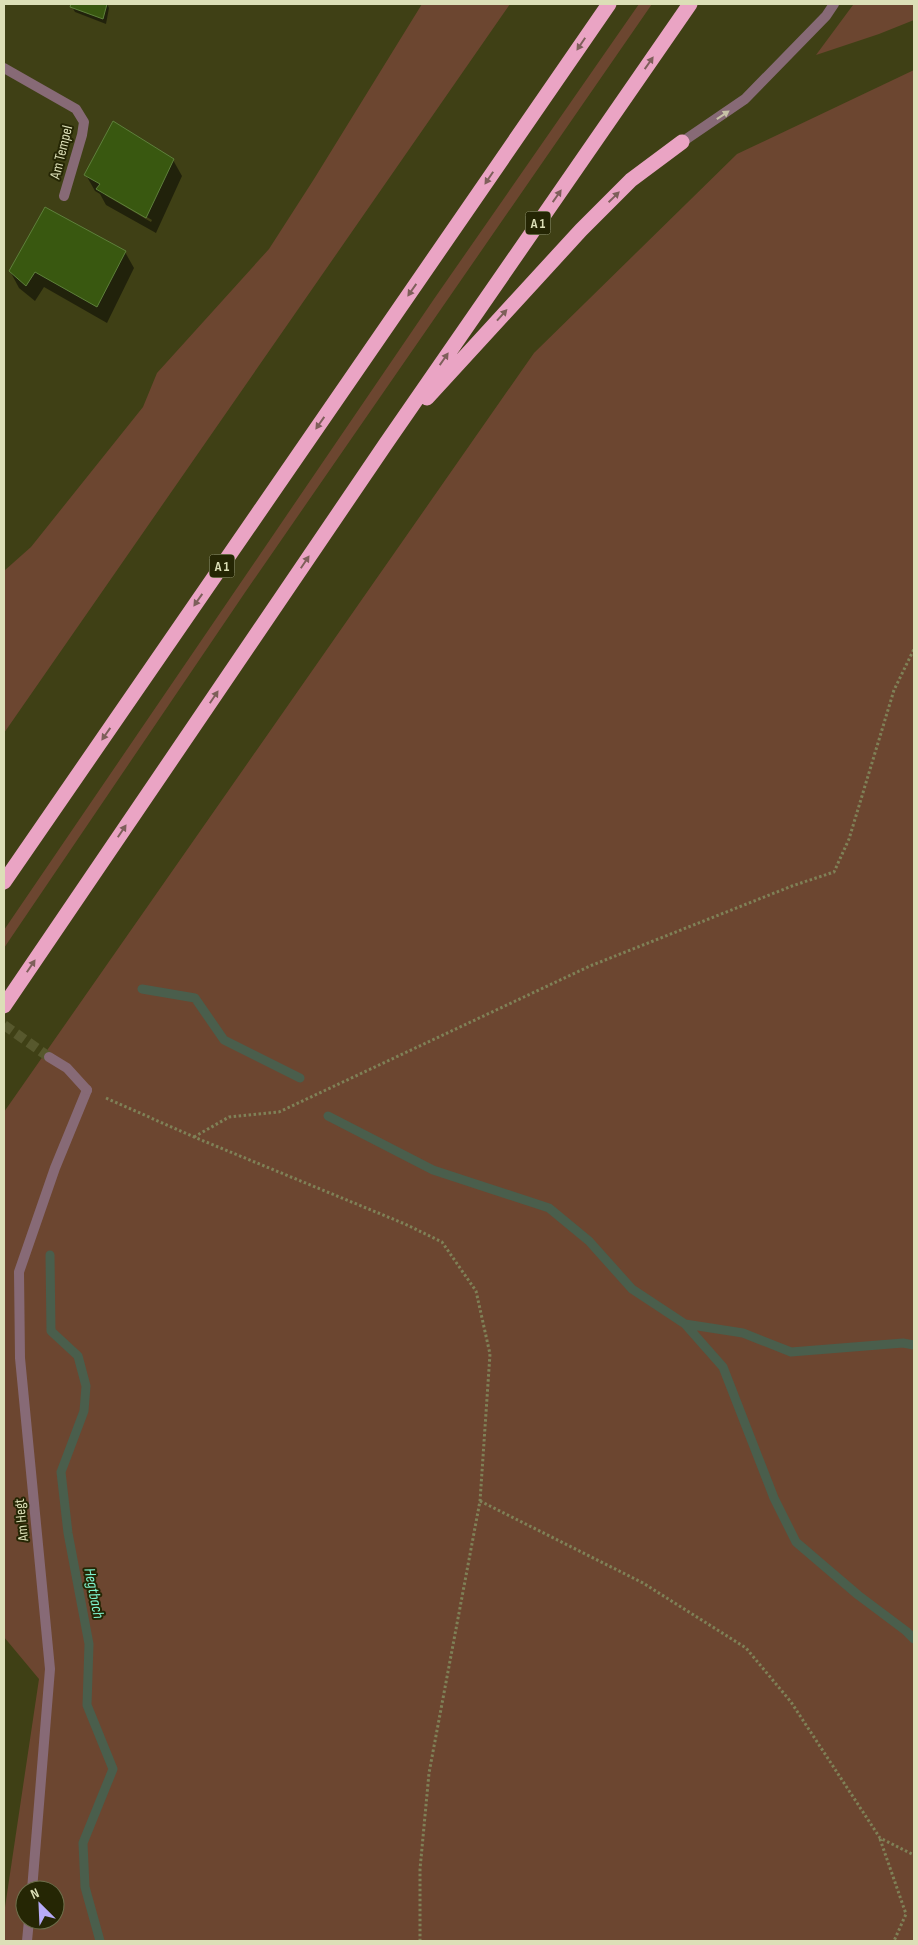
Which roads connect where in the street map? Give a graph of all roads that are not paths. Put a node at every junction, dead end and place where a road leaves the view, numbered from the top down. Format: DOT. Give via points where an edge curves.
graph roads {
  1 [pos="609,4"];
  2 [pos="690,4"];
  3 [pos="834,4"];
  4 [pos="4,68"];
  5 [pos="682,142"];
  6 [pos="64,196"];
  7 [pos="387,442"];
  8 [pos="4,882"];
  9 [pos="4,1006"];
  10 [pos="49,1057"];
  11 [pos="33,1880"];
  1 -- 8 [label="highway, A 1, one-way"];
  7 -- 2 [label="highway, A 1, one-way"];
  5 -- 3 [label="street, one-way" via="746,99"];
  4 -- 6 [label="street, Am Tempel" via="76,110 84,122"];
  7 -- 5 [label="highway, one-way" via="581,230 631,180"];
  9 -- 7 [label="highway, A 1, one-way"];
  10 -- 11 [label="street, Am Hegt" via="67,1068 87,1090 55,1168 19,1272 20,1358 50,1669"];
}
